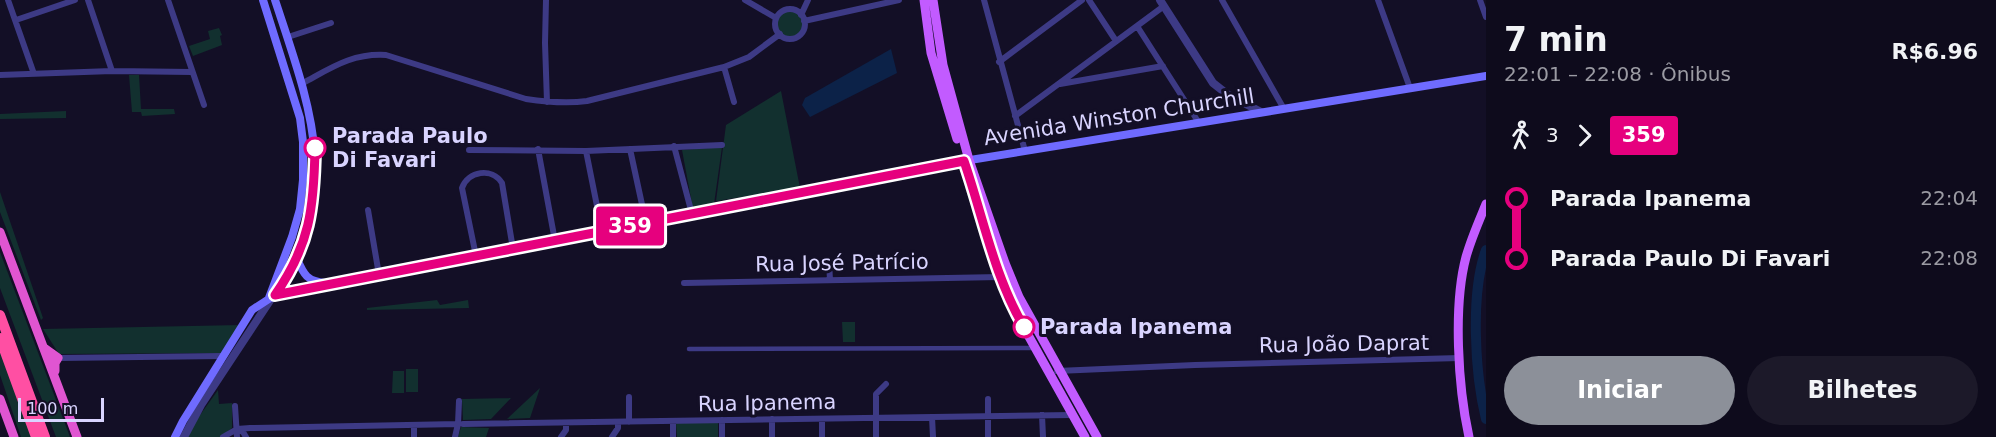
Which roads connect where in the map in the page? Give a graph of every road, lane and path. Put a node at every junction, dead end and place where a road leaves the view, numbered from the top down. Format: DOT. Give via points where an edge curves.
graph roads {
  1 [pos="8,0"];
  2 [pos="75,0"];
  3 [pos="88,0"];
  4 [pos="168,0"];
  5 [pos="263,0"];
  6 [pos="276,0"];
  7 [pos="546,0"];
  8 [pos="745,0"];
  9 [pos="808,0"];
  10 [pos="898,0"];
  11 [pos="924,0"];
  12 [pos="933,0"];
  13 [pos="984,0"];
  14 [pos="1082,0"];
  15 [pos="1089,0"];
  16 [pos="1222,0"];
  17 [pos="1378,0"];
  18 [pos="1480,0"];
  19 [pos="1162,3"];
  20 [pos="1486,17"];
  21 [pos="776,18"];
  22 [pos="803,18"];
  23 [pos="16,20"];
  24 [pos="331,23"];
  25 [pos="1137,26"];
  26 [pos="780,34"];
  27 [pos="288,37"];
  28 [pos="1116,40"];
  29 [pos="999,62"];
  30 [pos="1163,66"];
  31 [pos="724,67"];
  32 [pos="112,71"];
  33 [pos="192,72"];
  34 [pos="34,74"];
  35 [pos="0,75"];
  36 [pos="286,76"];
  37 [pos="1486,76"];
  38 [pos="303,83"];
  39 [pos="1058,84"];
  40 [pos="1410,88"];
  41 [pos="547,102"];
  42 [pos="734,102"];
  43 [pos="204,105"];
  44 [pos="1284,109"];
  45 [pos="1261,112"];
  46 [pos="1015,116"];
  47 [pos="1199,123"];
  48 [pos="722,145"];
  49 [pos="674,146"];
  50 [pos="630,149"];
  51 [pos="469,150"];
  52 [pos="538,150"];
  53 [pos="586,150"];
  54 [pos="1024,151"];
  55 [pos="967,160"];
  56 [pos="1486,204"];
  57 [pos="368,210"];
  58 [pos="692,214"];
  59 [pos="646,223"];
  60 [pos="602,231"];
  61 [pos="0,232"];
  62 [pos="555,240"];
  63 [pos="513,249"];
  64 [pos="476,256"];
  65 [pos="297,259"];
  66 [pos="829,262"];
  67 [pos="304,275"];
  68 [pos="379,275"];
  69 [pos="1000,277"];
  70 [pos="830,280"];
  71 [pos="684,283"];
  72 [pos="334,284"];
  73 [pos="298,291"];
  74 [pos="271,299"];
  75 [pos="0,315"];
  76 [pos="0,338"];
  77 [pos="43,347"];
  78 [pos="1035,348"];
  79 [pos="689,349"];
  80 [pos="222,356"];
  81 [pos="58,358"];
  82 [pos="1460,358"];
  83 [pos="1055,372"];
  84 [pos="57,382"];
  85 [pos="886,384"];
  86 [pos="629,397"];
  87 [pos="0,399"];
  88 [pos="988,399"];
  89 [pos="459,400"];
  90 [pos="235,406"];
  91 [pos="0,412"];
  92 [pos="1072,415"];
  93 [pos="988,416"];
  94 [pos="1042,416"];
  95 [pos="932,417"];
  96 [pos="875,418"];
  97 [pos="772,419"];
  98 [pos="822,419"];
  99 [pos="722,420"];
  100 [pos="673,421"];
  101 [pos="618,422"];
  102 [pos="628,422"];
  103 [pos="566,423"];
  104 [pos="460,424"];
  105 [pos="414,425"];
  106 [pos="237,429"];
  107 [pos="13,434"];
  108 [pos="36,437"];
  109 [pos="45,437"];
  110 [pos="77,437"];
  111 [pos="175,437"];
  112 [pos="184,437"];
  113 [pos="223,437"];
  114 [pos="237,437"];
  115 [pos="246,437"];
  116 [pos="414,437"];
  117 [pos="455,437"];
  118 [pos="561,437"];
  119 [pos="612,437"];
  120 [pos="673,437"];
  121 [pos="722,437"];
  122 [pos="772,437"];
  123 [pos="822,437"];
  124 [pos="876,437"];
  125 [pos="933,437"];
  126 [pos="988,437"];
  127 [pos="1043,437"];
  128 [pos="1085,437"];
  129 [pos="1097,437"];
  130 [pos="1469,437"];
  1 -- 23 [label="street"];
  2 -- 23 [label="street"];
  3 -- 32 [label="street"];
  4 -- 33 [label="street"];
  5 -- 36 [label="main road"];
  6 -- 27 [label="main road"];
  7 -- 41 [label="street"];
  8 -- 21 [label="street"];
  9 -- 22 [label="street"];
  10 -- 22 [label="street"];
  11 -- 55 [label="main road" via="931,53"];
  12 -- 55 [label="main road" via="943,65"];
  13 -- 29 [label="street"];
  14 -- 29 [label="street"];
  15 -- 28 [label="street"];
  16 -- 44 [label="street"];
  17 -- 40 [label="street"];
  18 -- 20 [label="street"];
  19 -- 25 [label="street"];
  19 -- 45 [label="street" via="1213,83"];
  21 -- 22 [label="street" via="786,10 796,10"];
  21 -- 26 [label="street" via="775,27"];
  22 -- 26 [label="street" via="803,31 795,38"];
  23 -- 34 [label="street"];
  24 -- 27 [label="street"];
  25 -- 28 [label="street"];
  25 -- 30 [label="street"];
  26 -- 31 [label="street" via="749,57"];
  27 -- 38 [label="main road"];
  28 -- 39 [label="street"];
  29 -- 46 [label="street"];
  30 -- 39 [label="street"];
  30 -- 47 [label="street"];
  31 -- 41 [label="street" via="587,101"];
  31 -- 42 [label="street"];
  32 -- 33 [label="street"];
  32 -- 34 [label="street"];
  33 -- 43 [label="street"];
  34 -- 35 [label="street"];
  36 -- 38 [label="main road" via="291,83"];
  36 -- 74 [label="main road" via="300,118 303,180 300,209"];
  37 -- 40 [label="main road, Avenida Winston Churchill"];
  38 -- 41 [label="street" via="352,58 386,55 526,99"];
  38 -- 65 [label="main road" via="315,139 315,181 310,220"];
  39 -- 46 [label="street"];
  40 -- 44 [label="main road, Avenida Winston Churchill"];
  44 -- 45 [label="main road, Avenida Winston Churchill"];
  45 -- 47 [label="main road, Avenida Winston Churchill"];
  46 -- 54 [label="street"];
  47 -- 54 [label="main road, Avenida Winston Churchill"];
  48 -- 49 [label="street"];
  49 -- 50 [label="street"];
  49 -- 58 [label="street"];
  50 -- 53 [label="street"];
  50 -- 59 [label="street"];
  51 -- 52 [label="street"];
  52 -- 53 [label="street"];
  52 -- 62 [label="street"];
  53 -- 60 [label="street"];
  54 -- 55 [label="main road, Avenida Winston Churchill"];
  55 -- 58 [label="main road, Avenida Winston Churchill"];
  55 -- 69 [label="main road"];
  55 -- 83 [label="main road" via="1019,297"];
  56 -- 82 [label="main road" via="1463,272"];
  57 -- 68 [label="street"];
  58 -- 59 [label="main road, Avenida Winston Churchill"];
  59 -- 60 [label="main road, Avenida Winston Churchill"];
  60 -- 62 [label="main road, Avenida Winston Churchill"];
  61 -- 77 [label="highway"];
  62 -- 63 [label="main road, Avenida Winston Churchill"];
  63 -- 64 [label="main road, Avenida Winston Churchill"];
  63 -- 64 [label="street" via="502,183 496,175 479,173 464,182 462,188"];
  64 -- 68 [label="main road, Avenida Winston Churchill"];
  65 -- 67 [label="main road"];
  65 -- 74 [label="main road"];
  66 -- 70 [label="street"];
  67 -- 72 [label="main road, Avenida Winston Churchill" via="314,282"];
  67 -- 73 [label="main road" via="304,286"];
  68 -- 72 [label="main road, Avenida Winston Churchill"];
  69 -- 70 [label="street, Rua José Patrício"];
  69 -- 78 [label="main road"];
  70 -- 71 [label="street, Rua José Patrício"];
  72 -- 73 [label="main road, Avenida Winston Churchill"];
  73 -- 74 [label="main road, Avenida Winston Churchill"];
  74 -- 80 [label="main road" via="252,310"];
  74 -- 112 [label="street"];
  75 -- 109 [label="highway"];
  76 -- 108 [label="highway"];
  77 -- 81 [label="highway"];
  77 -- 84 [label="highway"];
  78 -- 79 [label="street"];
  78 -- 83 [label="main road"];
  80 -- 81 [label="street"];
  80 -- 111 [label="main road"];
  81 -- 84 [label="highway"];
  82 -- 83 [label="street, Rua João Daprat"];
  82 -- 130 [label="main road"];
  83 -- 92 [label="main road"];
  83 -- 129 [label="main road"];
  84 -- 110 [label="highway"];
  85 -- 96 [label="street" via="876,394"];
  86 -- 102 [label="street"];
  87 -- 107 [label="highway"];
  88 -- 93 [label="street"];
  89 -- 104 [label="street"];
  90 -- 106 [label="street"];
  91 -- 107 [label="highway"];
  92 -- 94 [label="street, Rua Ipanema"];
  92 -- 128 [label="main road"];
  93 -- 94 [label="street, Rua Ipanema"];
  93 -- 95 [label="street, Rua Ipanema"];
  93 -- 126 [label="street"];
  94 -- 127 [label="street"];
  95 -- 96 [label="street, Rua Ipanema"];
  95 -- 125 [label="street"];
  96 -- 98 [label="street, Rua Ipanema"];
  96 -- 124 [label="street"];
  97 -- 98 [label="street, Rua Ipanema"];
  97 -- 99 [label="street, Rua Ipanema"];
  97 -- 122 [label="street"];
  98 -- 123 [label="street"];
  99 -- 100 [label="street, Rua Ipanema"];
  99 -- 121 [label="street"];
  100 -- 102 [label="street, Rua Ipanema"];
  100 -- 120 [label="street"];
  101 -- 102 [label="street, Rua Ipanema"];
  101 -- 103 [label="street, Rua Ipanema"];
  101 -- 119 [label="street"];
  103 -- 104 [label="street, Rua Ipanema"];
  103 -- 118 [label="street"];
  104 -- 105 [label="street, Rua Ipanema"];
  104 -- 117 [label="street"];
  105 -- 106 [label="street, Rua Ipanema"];
  105 -- 116 [label="street"];
  106 -- 113 [label="street"];
  106 -- 114 [label="street"];
  106 -- 115 [label="street"];
}
